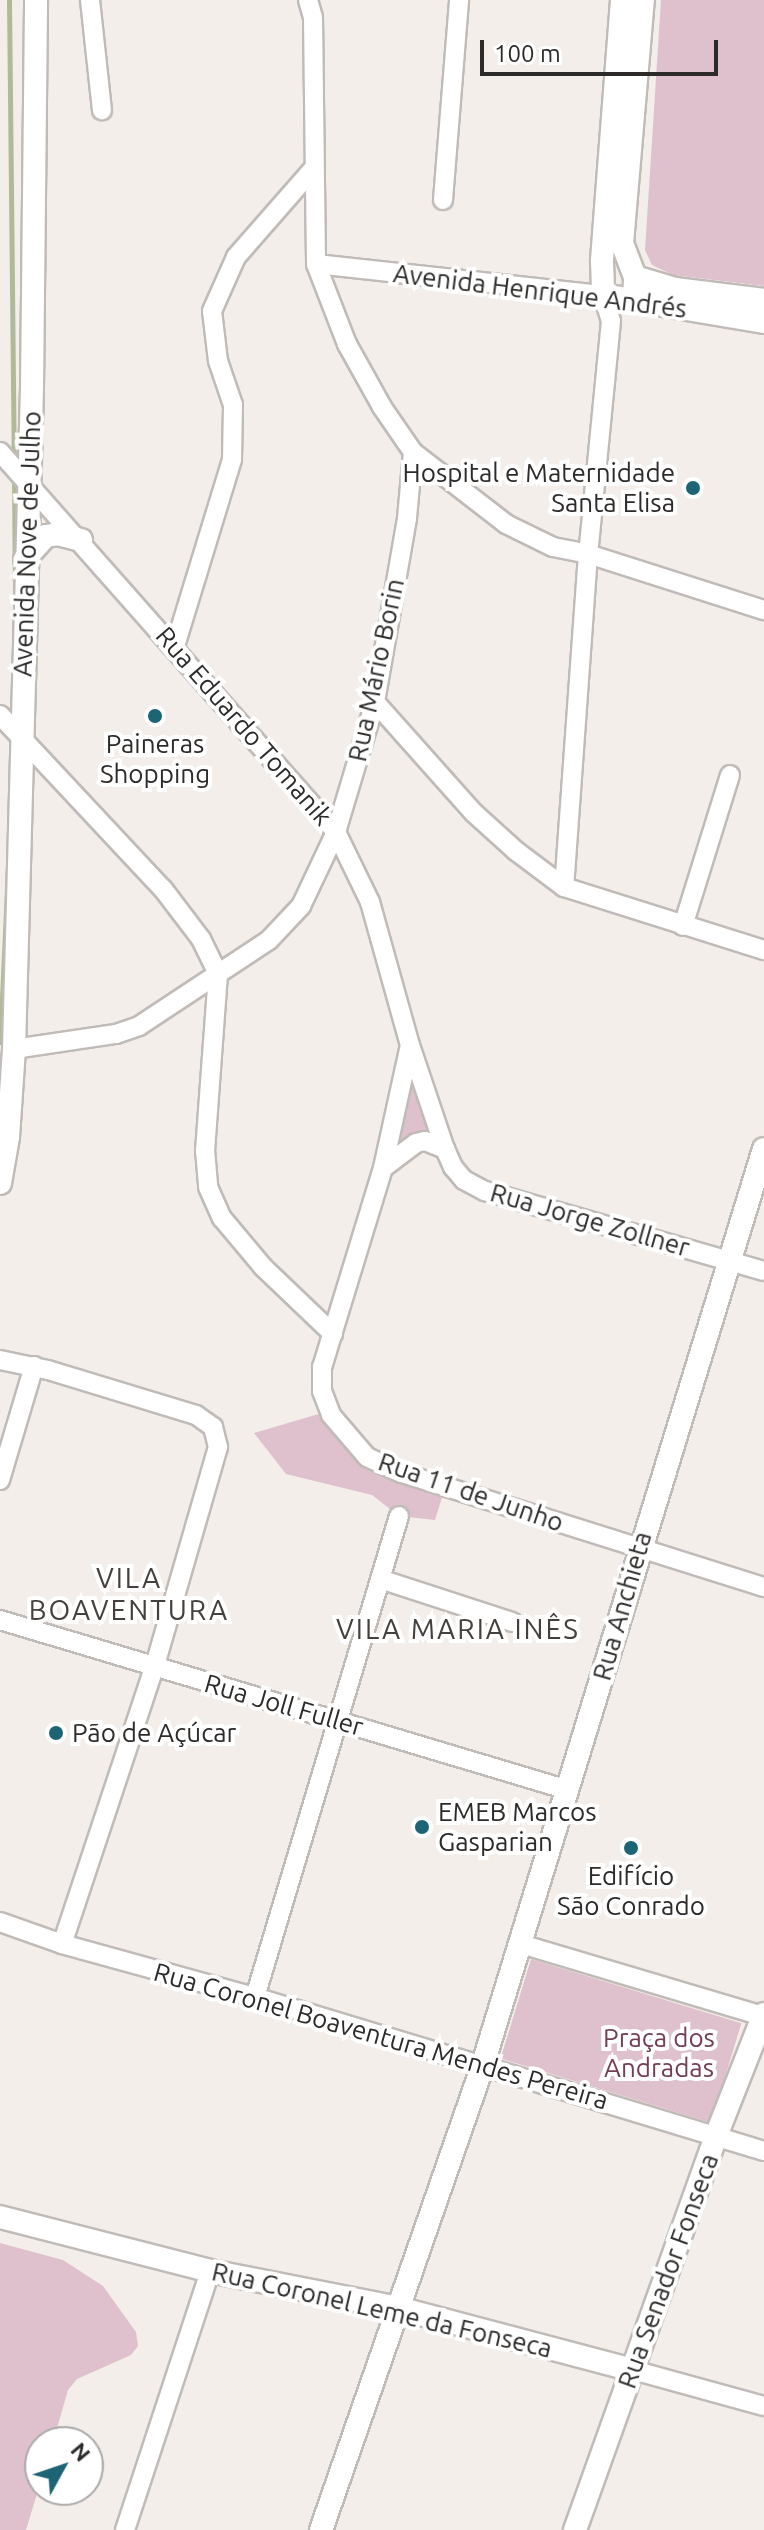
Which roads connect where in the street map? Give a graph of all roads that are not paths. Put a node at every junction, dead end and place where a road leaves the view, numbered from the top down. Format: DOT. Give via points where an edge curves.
graph roads {
  1 [pos="36,0"];
  2 [pos="90,0"];
  3 [pos="308,0"];
  4 [pos="459,0"];
  5 [pos="622,0"];
  6 [pos="643,0"];
  7 [pos="102,110"];
  8 [pos="313,169"];
  9 [pos="443,200"];
  10 [pos="316,264"];
  11 [pos="635,288"];
  12 [pos="603,295"];
  13 [pos="764,300"];
  14 [pos="611,321"];
  15 [pos="764,322"];
  16 [pos="0,452"];
  17 [pos="413,452"];
  18 [pos="21,475"];
  19 [pos="81,540"];
  20 [pos="588,554"];
  21 [pos="25,559"];
  22 [pos="764,610"];
  23 [pos="175,646"];
  24 [pos="375,702"];
  25 [pos="0,715"];
  26 [pos="22,739"];
  27 [pos="730,775"];
  28 [pos="336,832"];
  29 [pos="564,887"];
  30 [pos="683,926"];
  31 [pos="764,950"];
  32 [pos="218,974"];
  33 [pos="410,1045"];
  34 [pos="14,1049"];
  35 [pos="445,1149"];
  36 [pos="764,1149"];
  37 [pos="383,1168"];
  38 [pos="0,1183"];
  39 [pos="729,1260"];
  40 [pos="764,1271"];
  41 [pos="333,1334"];
  42 [pos="0,1360"];
  43 [pos="34,1366"];
  44 [pos="0,1480"];
  45 [pos="399,1516"];
  46 [pos="638,1549"];
  47 [pos="380,1579"];
  48 [pos="764,1587"];
  49 [pos="0,1620"];
  50 [pos="512,1622"];
  51 [pos="155,1665"];
  52 [pos="338,1720"];
  53 [pos="568,1790"];
  54 [pos="0,1922"];
  55 [pos="62,1944"];
  56 [pos="521,1944"];
  57 [pos="255,1997"];
  58 [pos="764,2015"];
  59 [pos="483,2064"];
  60 [pos="716,2136"];
  61 [pos="764,2151"];
  62 [pos="0,2217"];
  63 [pos="210,2271"];
  64 [pos="398,2308"];
  65 [pos="633,2370"];
  66 [pos="764,2406"];
  67 [pos="125,2530"];
  68 [pos="321,2530"];
  69 [pos="575,2530"];
  1 -- 18 [label="main road, Avenida Nove de Julho" via="37,104"];
  2 -- 7 [label="street"];
  3 -- 8 [label="street" via="313,17"];
  4 -- 9 [label="street"];
  5 -- 12 [label="main road"];
  6 -- 11 [label="main road" via="622,243"];
  8 -- 10 [label="street"];
  8 -- 23 [label="street" via="236,257 212,311 218,361 233,405 232,459"];
  10 -- 12 [label="street, Avenida Henrique Andrés"];
  10 -- 17 [label="street" via="347,344"];
  11 -- 12 [label="main road, Avenida Henrique Andrés"];
  11 -- 13 [label="main road, Avenida Henrique Andrés"];
  11 -- 14 [label="street"];
  11 -- 15 [label="main road, Avenida Henrique Andrés"];
  12 -- 14 [label="street"];
  14 -- 20 [label="street"];
  16 -- 18 [label="street, Rua Eduardo Tomanik"];
  17 -- 20 [label="street" via="506,524 553,547"];
  17 -- 24 [label="street, Rua Mário Borin"];
  18 -- 19 [label="street, Rua Eduardo Tomanik"];
  18 -- 21 [label="main road, Avenida Nove de Julho"];
  19 -- 21 [label="main road" via="46,536"];
  19 -- 23 [label="street, Rua Eduardo Tomanik"];
  20 -- 22 [label="street"];
  20 -- 29 [label="street"];
  21 -- 26 [label="main road, Avenida Nove de Julho"];
  23 -- 28 [label="street, Rua Eduardo Tomanik"];
  24 -- 28 [label="street, Rua Mário Borin"];
  24 -- 29 [label="street" via="474,813"];
  25 -- 26 [label="street"];
  26 -- 32 [label="street" via="163,889 201,939"];
  26 -- 34 [label="main road, Avenida Nove de Julho"];
  27 -- 30 [label="street"];
  28 -- 32 [label="street, Rua Mário Borin" via="301,906 269,940"];
  28 -- 33 [label="street, Rua Eduardo Tomanik" via="370,902"];
  29 -- 30 [label="street"];
  30 -- 31 [label="street"];
  32 -- 34 [label="street, Rua Mário Borin" via="139,1026"];
  32 -- 41 [label="street" via="205,1150 208,1187 222,1218 263,1267"];
  33 -- 35 [label="street, Rua Jorge Zollner"];
  33 -- 37 [label="street, Rua 11 de Junho"];
  34 -- 38 [label="main road, Avenida Nove de Julho"];
  35 -- 37 [label="street" via="416,1143"];
  35 -- 39 [label="street, Rua Jorge Zollner" via="464,1180 485,1191"];
  36 -- 39 [label="main road, Rua Anchieta"];
  37 -- 41 [label="street, Rua 11 de Junho"];
  39 -- 40 [label="street, Rua Jorge Zollner"];
  39 -- 46 [label="main road, Rua Anchieta"];
  41 -- 46 [label="street, Rua 11 de Junho" via="322,1367 322,1391 331,1415 367,1457"];
  42 -- 43 [label="street"];
  43 -- 44 [label="street"];
  43 -- 51 [label="street" via="196,1415 213,1427 218,1447"];
  45 -- 47 [label="street"];
  46 -- 48 [label="street, Rua 11 de Junho"];
  46 -- 53 [label="main road, Rua Anchieta"];
  47 -- 50 [label="street"];
  47 -- 52 [label="street"];
  49 -- 51 [label="street, Rua Joll Fuller"];
  51 -- 52 [label="street, Rua Joll Fuller"];
  51 -- 55 [label="street"];
  52 -- 53 [label="street, Rua Joll Fuller"];
  52 -- 57 [label="street"];
  53 -- 56 [label="main road, Rua Anchieta"];
  54 -- 55 [label="street, Rua Coronel Boaventura Mendes Pereira"];
  55 -- 57 [label="street, Rua Coronel Boaventura Mendes Pereira"];
  56 -- 58 [label="street"];
  56 -- 59 [label="main road, Rua Anchieta"];
  57 -- 59 [label="street, Rua Coronel Boaventura Mendes Pereira"];
  58 -- 60 [label="main road, Rua Senador Fonseca"];
  59 -- 60 [label="street, Rua Coronel Boaventura Mendes Pereira"];
  59 -- 64 [label="main road, Rua Anchieta"];
  60 -- 61 [label="street, Rua Coronel Boaventura Mendes Pereira"];
  60 -- 65 [label="main road, Rua Senador Fonseca"];
  62 -- 63 [label="main road, Rua Coronel Leme da Fonseca"];
  63 -- 64 [label="main road, Rua Coronel Leme da Fonseca"];
  63 -- 67 [label="street"];
  64 -- 65 [label="main road, Rua Coronel Leme da Fonseca"];
  64 -- 68 [label="main road, Rua Anchieta"];
  65 -- 66 [label="street, Rua Coronel Leme da Fonseca"];
  65 -- 69 [label="main road, Rua Senador Fonseca"];
}
